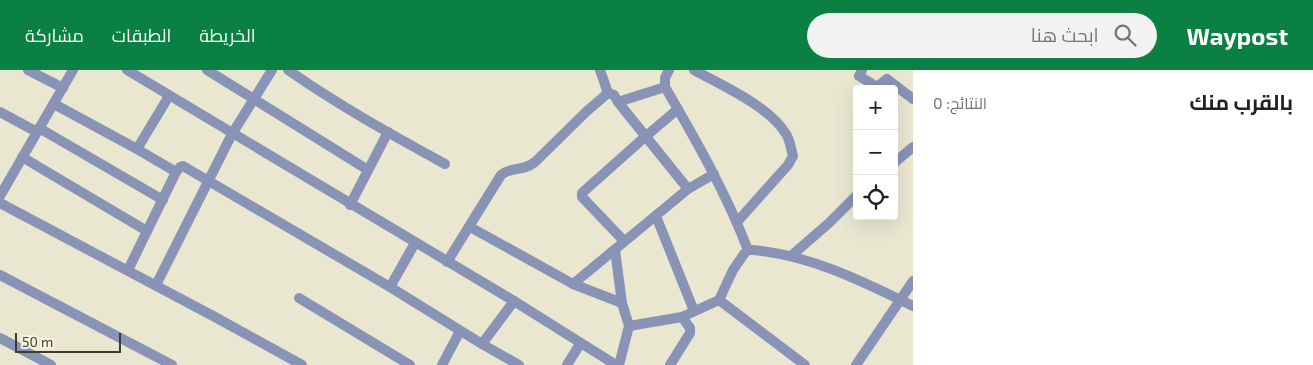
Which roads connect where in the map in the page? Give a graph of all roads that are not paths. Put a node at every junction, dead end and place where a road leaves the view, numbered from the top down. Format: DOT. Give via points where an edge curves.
graph roads {
  1 [pos="28,70"];
  2 [pos="73,70"];
  3 [pos="127,70"];
  4 [pos="207,70"];
  5 [pos="270,70"];
  6 [pos="288,70"];
  7 [pos="600,70"];
  8 [pos="669,70"];
  9 [pos="694,70"];
  10 [pos="862,70"];
  11 [pos="665,87"];
  12 [pos="63,88"];
  13 [pos="608,93"];
  14 [pos="169,96"];
  15 [pos="253,99"];
  16 [pos="913,99"];
  17 [pos="618,102"];
  18 [pos="54,104"];
  19 [pos="678,109"];
  20 [pos="0,112"];
  21 [pos="38,130"];
  22 [pos="388,132"];
  23 [pos="232,134"];
  24 [pos="646,136"];
  25 [pos="913,147"];
  26 [pos="138,149"];
  27 [pos="22,157"];
  28 [pos="898,160"];
  29 [pos="446,164"];
  30 [pos="368,170"];
  31 [pos="176,172"];
  32 [pos="714,174"];
  33 [pos="4,179"];
  34 [pos="209,180"];
  35 [pos="688,190"];
  36 [pos="0,196"];
  37 [pos="853,199"];
  38 [pos="163,200"];
  39 [pos="0,202"];
  40 [pos="350,204"];
  41 [pos="656,216"];
  42 [pos="737,222"];
  43 [pos="470,227"];
  44 [pos="147,231"];
  45 [pos="624,241"];
  46 [pos="415,243"];
  47 [pos="615,250"];
  48 [pos="748,250"];
  49 [pos="791,256"];
  50 [pos="447,262"];
  51 [pos="128,270"];
  52 [pos="0,275"];
  53 [pos="913,281"];
  54 [pos="573,284"];
  55 [pos="156,285"];
  56 [pos="390,287"];
  57 [pos="299,298"];
  58 [pos="719,300"];
  59 [pos="901,300"];
  60 [pos="514,301"];
  61 [pos="622,303"];
  62 [pos="913,306"];
  63 [pos="694,312"];
  64 [pos="682,317"];
  65 [pos="629,326"];
  66 [pos="460,330"];
  67 [pos="0,338"];
  68 [pos="482,344"];
  69 [pos="580,344"];
  70 [pos="512,363"];
  71 [pos="51,365"];
  72 [pos="172,365"];
  73 [pos="302,365"];
  74 [pos="410,365"];
  75 [pos="442,365"];
  76 [pos="567,365"];
  77 [pos="617,365"];
  78 [pos="670,365"];
  79 [pos="805,365"];
  80 [pos="856,365"];
  1 -- 12 [label="street"];
  2 -- 12 [label="street"];
  3 -- 14 [label="street"];
  4 -- 15 [label="street"];
  5 -- 15 [label="street"];
  6 -- 22 [label="street"];
  7 -- 13 [label="street"];
  8 -- 11 [label="street"];
  9 -- 42 [label="street" via="766,111 787,135 791,148 793,156 788,165"];
  10 -- 16 [label="street" via="859,76 877,88 887,79"];
  11 -- 17 [label="street"];
  11 -- 19 [label="street"];
  12 -- 18 [label="street"];
  13 -- 17 [label="street" via="614,95"];
  13 -- 43 [label="street" via="535,162 527,168 507,170 501,175"];
  14 -- 23 [label="street"];
  14 -- 26 [label="street"];
  15 -- 23 [label="street"];
  15 -- 30 [label="street"];
  17 -- 24 [label="street"];
  18 -- 21 [label="street"];
  18 -- 26 [label="street"];
  19 -- 24 [label="street"];
  19 -- 32 [label="street"];
  20 -- 21 [label="street"];
  21 -- 27 [label="street"];
  21 -- 38 [label="street"];
  22 -- 29 [label="street"];
  22 -- 30 [label="street"];
  23 -- 34 [label="street"];
  23 -- 40 [label="street"];
  24 -- 35 [label="street"];
  24 -- 45 [label="street" via="582,193 582,197"];
  25 -- 28 [label="street"];
  26 -- 31 [label="street"];
  27 -- 33 [label="street"];
  27 -- 44 [label="street"];
  30 -- 40 [label="street"];
  31 -- 34 [label="street" via="183,166"];
  31 -- 38 [label="street"];
  32 -- 35 [label="street"];
  32 -- 42 [label="street"];
  33 -- 36 [label="street"];
  34 -- 55 [label="street"];
  34 -- 56 [label="street"];
  35 -- 41 [label="street"];
  37 -- 49 [label="street"];
  38 -- 44 [label="street"];
  39 -- 51 [label="street"];
  40 -- 46 [label="street"];
  41 -- 45 [label="street"];
  41 -- 63 [label="street"];
  42 -- 48 [label="street"];
  43 -- 50 [label="street"];
  43 -- 54 [label="street"];
  44 -- 51 [label="street"];
  45 -- 47 [label="street"];
  46 -- 50 [label="street"];
  46 -- 56 [label="street"];
  47 -- 54 [label="street"];
  47 -- 61 [label="street"];
  48 -- 49 [label="street"];
  48 -- 58 [label="street" via="733,270"];
  49 -- 59 [label="street" via="845,274"];
  50 -- 60 [label="street"];
  51 -- 55 [label="street"];
  52 -- 72 [label="street"];
  53 -- 59 [label="street"];
  54 -- 61 [label="street"];
  55 -- 73 [label="street"];
  56 -- 66 [label="street"];
  57 -- 74 [label="street"];
  58 -- 63 [label="street"];
  58 -- 79 [label="street"];
  59 -- 62 [label="street"];
  59 -- 80 [label="street"];
  60 -- 68 [label="street"];
  60 -- 69 [label="street"];
  61 -- 65 [label="street"];
  63 -- 64 [label="street"];
  64 -- 65 [label="street"];
  64 -- 78 [label="street" via="690,333"];
  65 -- 77 [label="street"];
  66 -- 68 [label="street"];
  66 -- 75 [label="street"];
  67 -- 71 [label="street"];
  68 -- 70 [label="street"];
  69 -- 76 [label="street"];
  69 -- 77 [label="street"];
}
